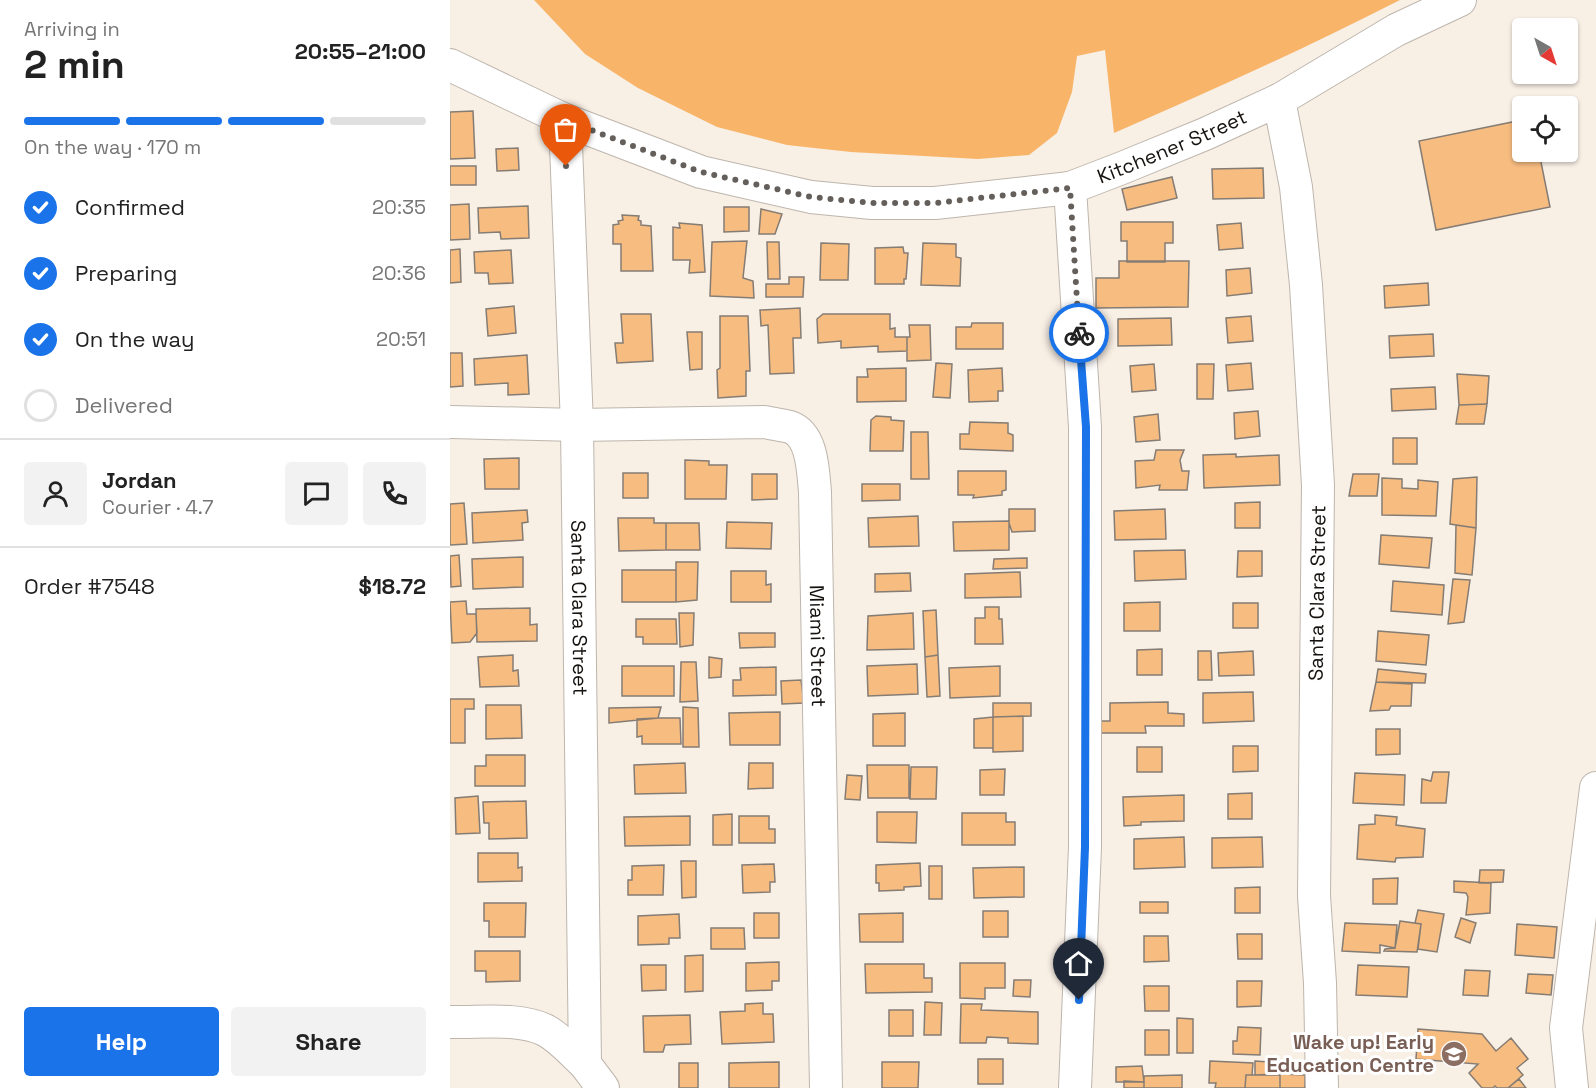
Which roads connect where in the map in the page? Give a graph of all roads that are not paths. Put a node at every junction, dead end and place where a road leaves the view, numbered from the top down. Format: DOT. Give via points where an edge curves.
graph roads {
  1 [pos="1461,0"];
  2 [pos="450,65"];
  3 [pos="1279,100"];
  4 [pos="565,120"];
  5 [pos="1070,188"];
  6 [pos="450,422"];
  7 [pos="577,425"];
  8 [pos="1596,788"];
  9 [pos="1584,979"];
  10 [pos="450,1022"];
  11 [pos="594,1076"];
  12 [pos="826,1088"];
  13 [pos="1075,1088"];
  14 [pos="1322,1088"];
  15 [pos="1572,1088"];
  1 -- 3 [label="street, Kitchener Street" via="1396,30"];
  2 -- 4 [label="street, Kitchener Street"];
  3 -- 5 [label="street, Kitchener Street" via="1195,139"];
  3 -- 14 [label="street, Santa Clara Street" via="1294,176 1305,274 1318,485 1314,896"];
  4 -- 5 [label="street, Kitchener Street" via="701,172 811,197 872,203 935,203"];
  4 -- 7 [label="street, Santa Clara Street"];
  5 -- 13 [label="street" via="1086,427 1085,847"];
  6 -- 7 [label="street, Miami Street"];
  7 -- 11 [label="street, Santa Clara Street"];
  7 -- 12 [label="street, Miami Street" via="765,422 792,428 812,455"];
  8 -- 9 [label="street"];
  9 -- 15 [label="street" via="1566,1028"];
  10 -- 11 [label="street" via="535,1027 555,1037"];
}
